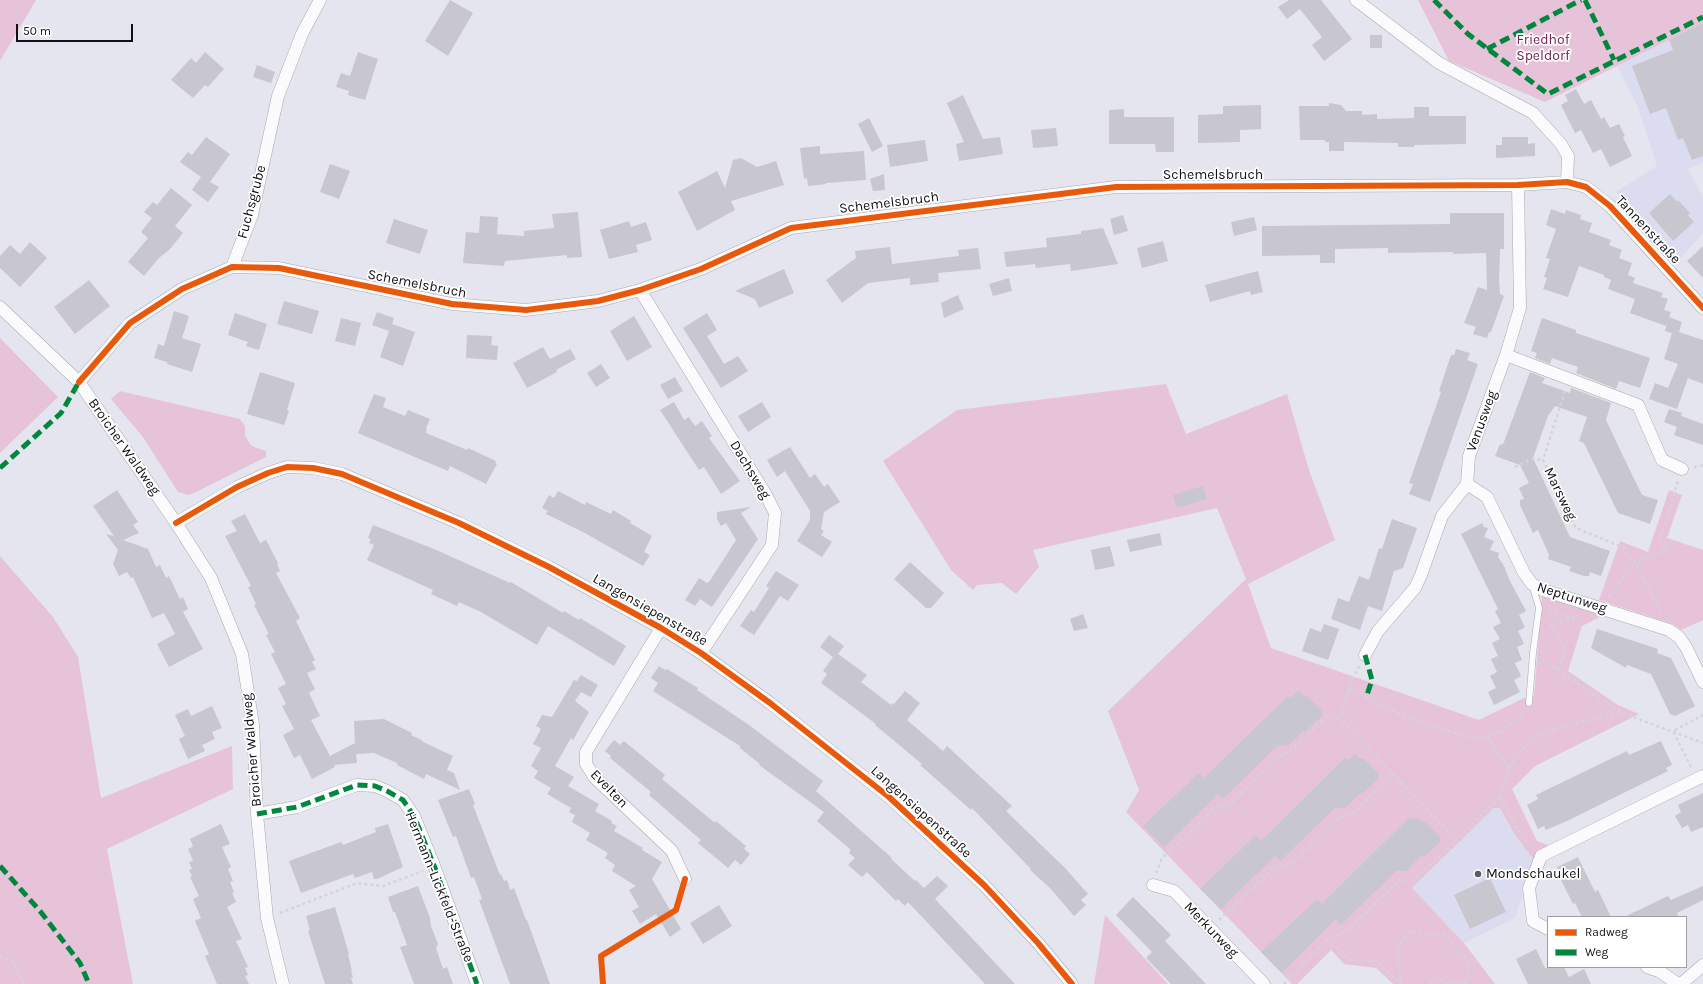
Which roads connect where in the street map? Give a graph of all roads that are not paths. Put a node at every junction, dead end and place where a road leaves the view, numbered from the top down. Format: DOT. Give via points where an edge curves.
graph roads {
  1 [pos="320,0"];
  2 [pos="1356,0"];
  3 [pos="1567,182"];
  4 [pos="1518,185"];
  5 [pos="232,267"];
  6 [pos="640,290"];
  7 [pos="0,307"];
  8 [pos="1703,308"];
  9 [pos="1506,355"];
  10 [pos="79,382"];
  11 [pos="1682,469"];
  12 [pos="1467,484"];
  13 [pos="176,523"];
  14 [pos="1532,584"];
  15 [pos="661,628"];
  16 [pos="701,653"];
  17 [pos="1365,655"];
  18 [pos="1703,682"];
  19 [pos="1529,703"];
  20 [pos="1700,778"];
  21 [pos="257,814"];
  22 [pos="685,879"];
  23 [pos="1153,885"];
  24 [pos="1547,928"];
  25 [pos="1703,965"];
  26 [pos="1650,968"];
  27 [pos="283,984"];
  28 [pos="477,984"];
  29 [pos="1072,984"];
  30 [pos="1264,984"];
  31 [pos="1678,984"];
  32 [pos="1681,984"];
  1 -- 5 [label="street, Fuchsgrube" via="302,34 278,96 252,215"];
  2 -- 3 [label="street" via="1439,63 1533,113 1561,144 1568,156"];
  3 -- 4 [label="street, Schemelsbruch"];
  3 -- 8 [label="street, Tannenstraße" via="1586,187 1610,206"];
  4 -- 6 [label="street, Schemelsbruch" via="1124,187 1094,190 791,228 701,269"];
  4 -- 9 [label="street, Venusweg" via="1520,308"];
  5 -- 6 [label="street, Schemelsbruch" via="279,268 452,304 526,310 598,301"];
  5 -- 10 [label="street" via="182,289 130,323"];
  6 -- 16 [label="street, Dachsweg" via="766,494 775,513 772,545"];
  7 -- 10 [label="street, Broicher Waldweg"];
  9 -- 11 [label="street" via="1570,377 1638,405 1662,460"];
  9 -- 12 [label="street, Venusweg" via="1469,456"];
  10 -- 13 [label="street, Broicher Waldweg"];
  12 -- 14 [label="street, Neptunweg" via="1487,496 1524,573"];
  12 -- 17 [label="street" via="1442,516 1415,588 1378,631"];
  13 -- 15 [label="street, Langensiepenstraße" via="237,487 287,467 313,468 342,474 459,523 549,567"];
  13 -- 21 [label="street, Broicher Waldweg" via="211,578 242,654 253,725"];
  14 -- 18 [label="street, Neptunweg" via="1542,590 1669,630 1679,637 1686,647"];
  14 -- 19 [label="lane" via="1539,608"];
  15 -- 16 [label="street, Langensiepenstraße"];
  15 -- 22 [label="street, Evelten" via="586,752 586,764 595,778 672,851"];
  16 -- 29 [label="street, Langensiepenstraße" via="770,703 889,797 984,885"];
  20 -- 24 [label="street" via="1541,856 1529,888 1533,920"];
  21 -- 27 [label="street, Broicher Waldweg" via="267,918"];
  21 -- 28 [label="street, Hermann-Lickfeld-Straße" via="297,807 357,785 375,786 403,800 414,816 435,868"];
  23 -- 30 [label="street, Merkurweg" via="1174,891"];
  25 -- 32 [label="street"];
  26 -- 31 [label="street"];
}
